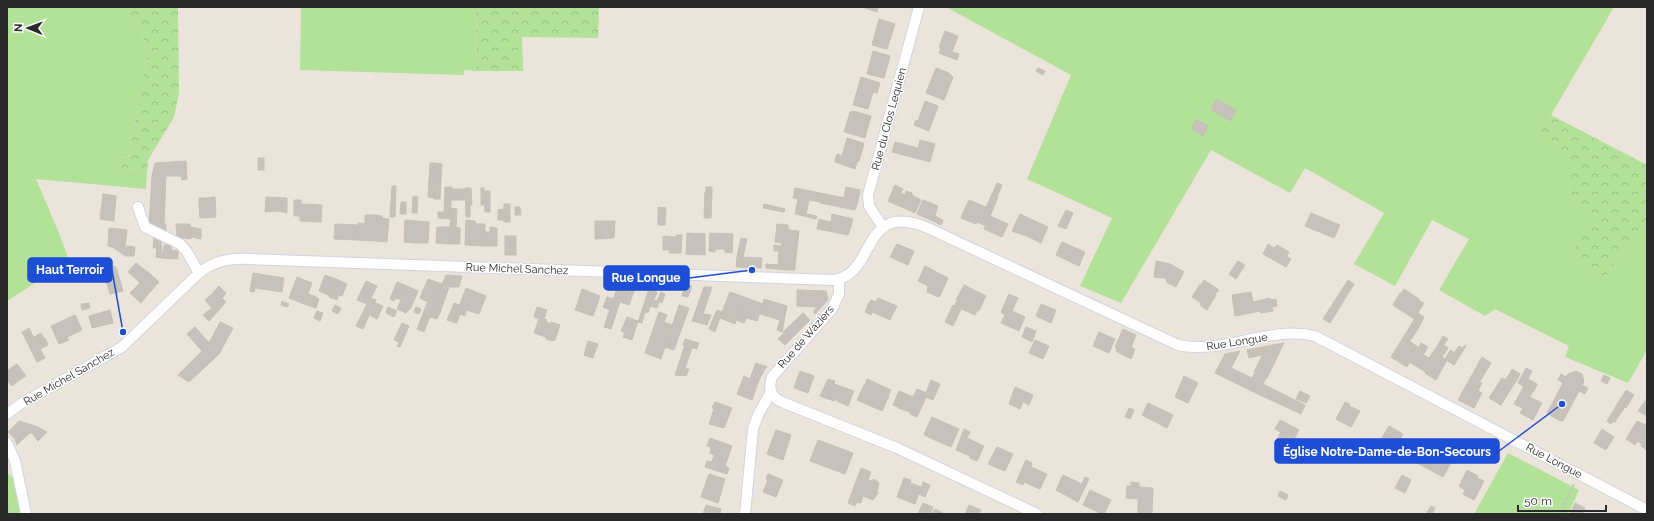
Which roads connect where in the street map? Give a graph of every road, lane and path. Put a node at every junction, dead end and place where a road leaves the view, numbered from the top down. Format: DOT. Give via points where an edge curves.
graph roads {
  1 [pos="919,7"];
  2 [pos="138,208"];
  3 [pos="883,227"];
  4 [pos="199,273"];
  5 [pos="839,280"];
  6 [pos="771,392"];
  7 [pos="7,414"];
  8 [pos="7,443"];
  9 [pos="1579,474"];
  10 [pos="7,506"];
  11 [pos="1647,510"];
  12 [pos="10,514"];
  13 [pos="26,514"];
  14 [pos="745,514"];
  15 [pos="1037,514"];
  16 [pos="1560,514"];
  1 -- 3 [label="street, Rue du Clos Lequien" via="868,195 869,206"];
  2 -- 4 [label="street" via="144,228 180,244"];
  3 -- 5 [label="street" via="874,235 855,270"];
  3 -- 9 [label="street, Rue Longue" via="901,222 921,225 1178,345 1208,348 1284,334 1315,336"];
  4 -- 5 [label="street, Rue Michel Sanchez" via="219,261 249,258"];
  4 -- 7 [label="street, Rue Michel Sanchez" via="122,347"];
  5 -- 6 [label="street, Rue de Waziers" via="839,294 835,305 774,373 770,382"];
  6 -- 14 [label="street" via="753,429"];
  6 -- 15 [label="street" via="777,400 897,448"];
  8 -- 13 [label="street" via="15,461"];
  9 -- 11 [label="street, Rue Longue"];
  9 -- 16 [label="path"];
  10 -- 12 [label="path"];
}
